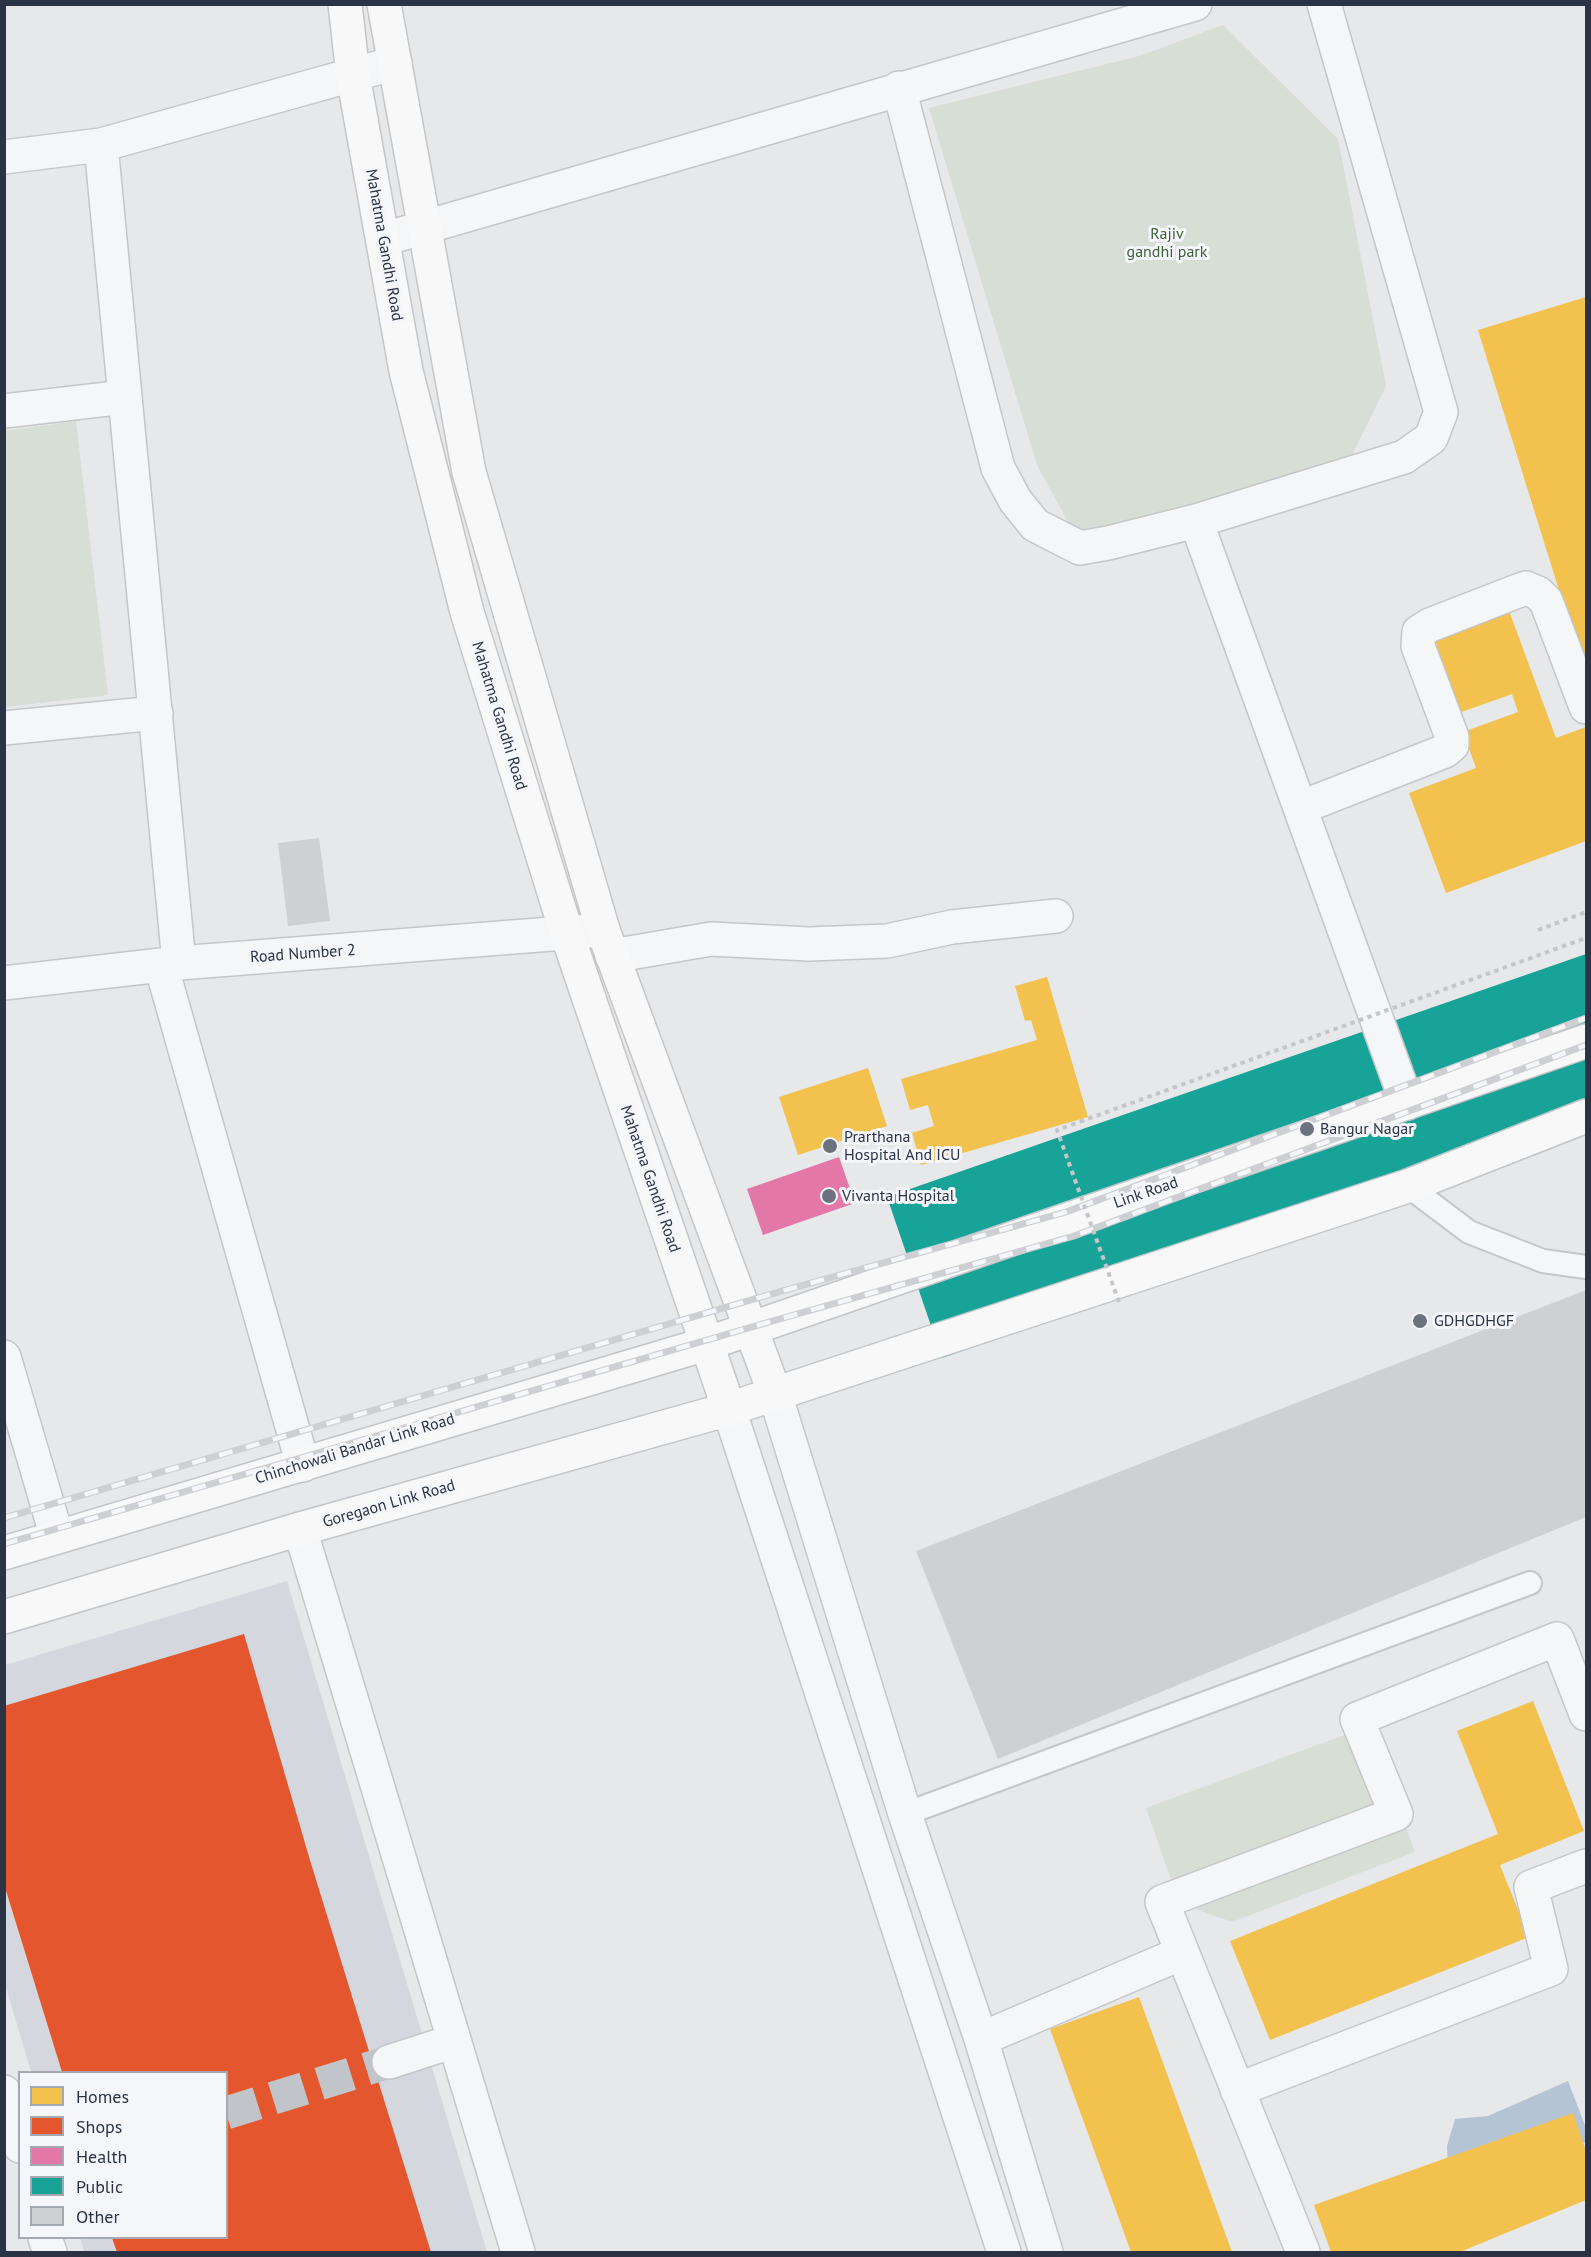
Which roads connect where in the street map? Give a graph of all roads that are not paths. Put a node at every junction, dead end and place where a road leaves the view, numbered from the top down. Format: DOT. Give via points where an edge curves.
graph roads {
  1 [pos="345,4"];
  2 [pos="384,4"];
  3 [pos="1195,4"];
  4 [pos="1324,4"];
  5 [pos="1116,16"];
  6 [pos="395,63"];
  7 [pos="352,75"];
  8 [pos="899,88"];
  9 [pos="101,145"];
  10 [pos="4,157"];
  11 [pos="426,229"];
  12 [pos="384,239"];
  13 [pos="125,397"];
  14 [pos="4,411"];
  15 [pos="1196,521"];
  16 [pos="1587,707"];
  17 [pos="156,713"];
  18 [pos="4,728"];
  19 [pos="1302,807"];
  20 [pos="1056,916"];
  21 [pos="567,934"];
  22 [pos="608,943"];
  23 [pos="170,964"];
  24 [pos="4,983"];
  25 [pos="1587,1041"];
  26 [pos="1407,1103"];
  27 [pos="1587,1116"];
  28 [pos="1408,1186"];
  29 [pos="1587,1267"];
  30 [pos="751,1329"];
  31 [pos="706,1344"];
  32 [pos="4,1356"];
  33 [pos="775,1394"];
  34 [pos="729,1409"];
  35 [pos="303,1465"];
  36 [pos="300,1529"];
  37 [pos="57,1537"];
  38 [pos="4,1553"];
  39 [pos="1530,1583"];
  40 [pos="4,1617"];
  41 [pos="1587,1714"];
  42 [pos="905,1814"];
  43 [pos="1587,1866"];
  44 [pos="1182,1953"];
  45 [pos="981,2039"];
  46 [pos="454,2041"];
  47 [pos="389,2062"];
  48 [pos="1238,2090"];
  49 [pos="4,2092"];
  50 [pos="18,2139"];
  51 [pos="1043,2244"];
  52 [pos="995,2250"];
  53 [pos="518,2253"];
  54 [pos="1303,2253"];
  1 -- 7 [label="main road, Mahatma Gandhi Road"];
  2 -- 6 [label="main road"];
  3 -- 5 [label="street"];
  4 -- 15 [label="street" via="1441,412 1431,438 1404,457"];
  5 -- 8 [label="street"];
  6 -- 7 [label="street"];
  6 -- 11 [label="main road"];
  7 -- 9 [label="street"];
  7 -- 12 [label="main road, Mahatma Gandhi Road"];
  8 -- 11 [label="street"];
  8 -- 15 [label="street" via="998,468 1015,500 1035,525 1080,548"];
  9 -- 10 [label="street"];
  9 -- 13 [label="street"];
  11 -- 12 [label="street"];
  11 -- 22 [label="main road" via="469,472"];
  12 -- 21 [label="main road, Mahatma Gandhi Road" via="406,371 467,612"];
  13 -- 14 [label="street"];
  13 -- 17 [label="street"];
  15 -- 19 [label="street"];
  16 -- 19 [label="street" via="1546,601 1526,588 1419,632 1418,646 1452,745"];
  17 -- 18 [label="street"];
  17 -- 23 [label="street"];
  19 -- 26 [label="street"];
  20 -- 22 [label="street, Road Number 2" via="952,927 887,941 809,944 711,939"];
  21 -- 22 [label="street, Road Number 2"];
  21 -- 23 [label="street, Road Number 2"];
  21 -- 31 [label="main road, Mahatma Gandhi Road"];
  22 -- 30 [label="main road"];
  23 -- 24 [label="street, Road Number 2"];
  23 -- 35 [label="street"];
  25 -- 26 [label="main road, Link Road"];
  26 -- 30 [label="main road, Link Road"];
  27 -- 28 [label="main road"];
  28 -- 29 [label="lane" via="1469,1232 1543,1261"];
  28 -- 33 [label="main road"];
  30 -- 31 [label="main road, Link Road"];
  30 -- 33 [label="main road"];
  31 -- 34 [label="main road, Mahatma Gandhi Road"];
  31 -- 35 [label="main road, Chinchowali Bandar Link Road"];
  32 -- 37 [label="street"];
  33 -- 34 [label="main road, Goregaon Link Road"];
  33 -- 42 [label="street"];
  34 -- 36 [label="main road, Goregaon Link Road"];
  34 -- 52 [label="street"];
  35 -- 37 [label="main road, Chinchowali Bandar Link Road"];
  36 -- 40 [label="main road, Goregaon Link Road"];
  36 -- 46 [label="street"];
  37 -- 38 [label="main road, Chinchowali Bandar Link Road"];
  39 -- 42 [label="lane"];
  41 -- 44 [label="street" via="1557,1639 1357,1719 1396,1814 1162,1902"];
  42 -- 45 [label="street"];
  43 -- 48 [label="street" via="1531,1887 1551,1969"];
  44 -- 45 [label="street"];
  44 -- 48 [label="street"];
  45 -- 51 [label="street"];
  46 -- 47 [label="street"];
  46 -- 53 [label="street"];
  48 -- 54 [label="street"];
  49 -- 50 [label="street"];
  51 -- 52 [label="street"];
}
